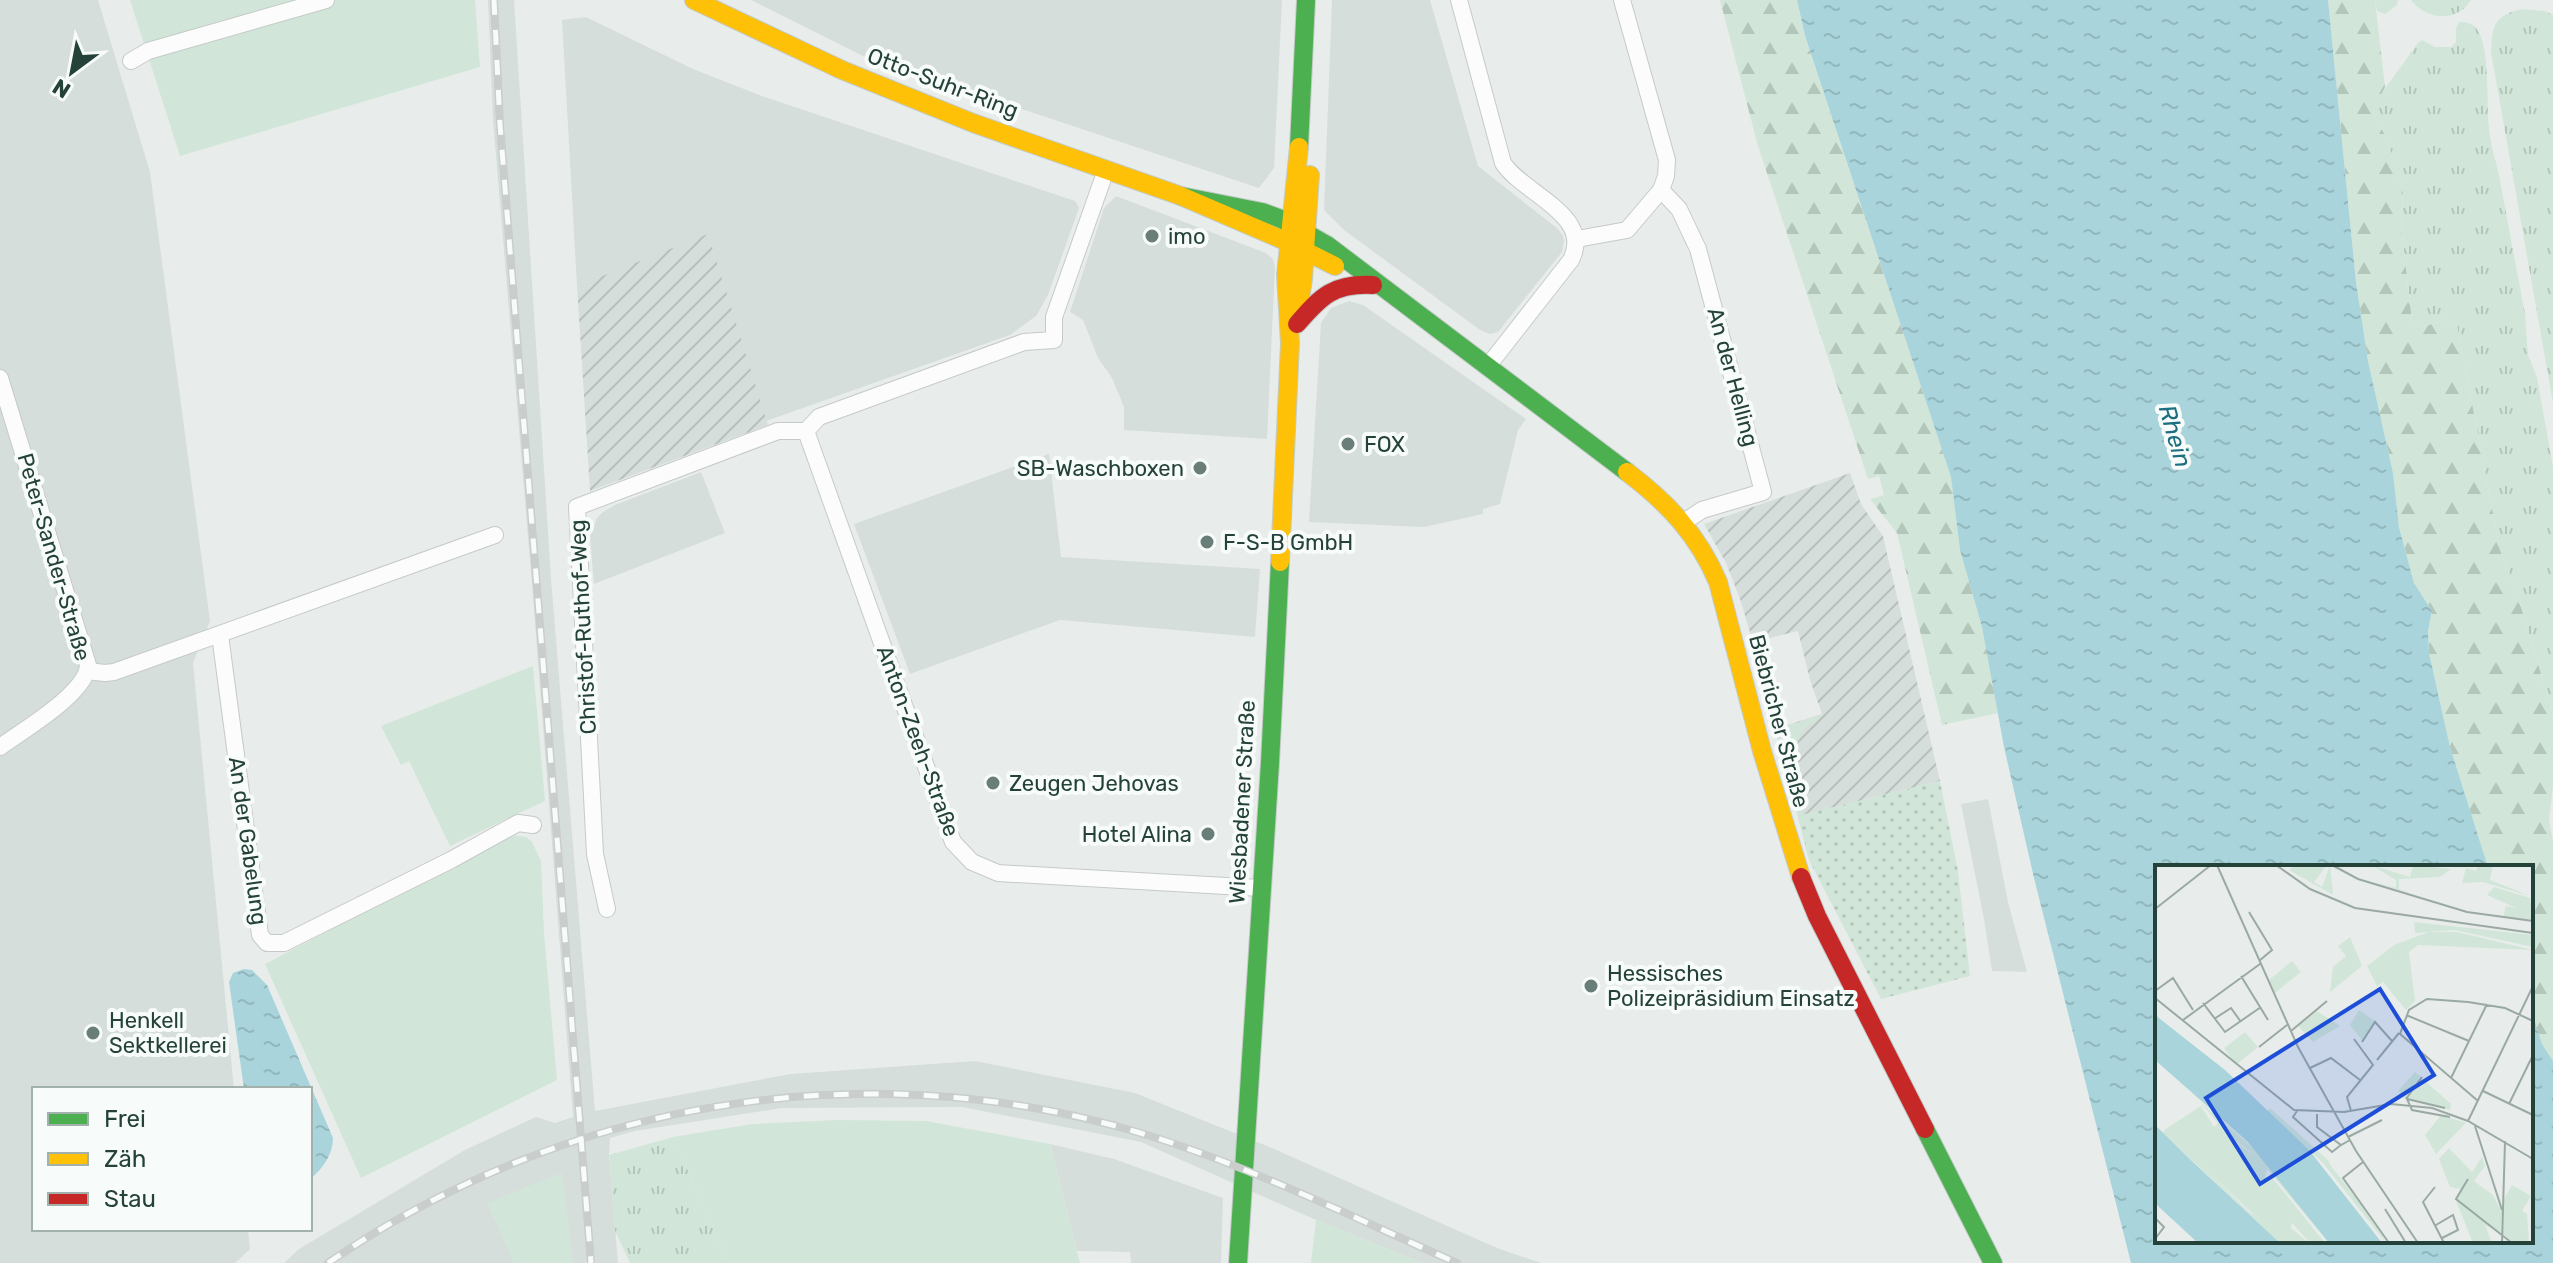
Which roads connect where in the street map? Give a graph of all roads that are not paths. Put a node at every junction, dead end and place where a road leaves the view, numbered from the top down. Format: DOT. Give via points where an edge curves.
graph roads {
  1 [pos="326,0"];
  2 [pos="694,0"];
  3 [pos="1306,0"];
  4 [pos="1459,0"];
  5 [pos="1622,0"];
  6 [pos="131,61"];
  7 [pos="1301,127"];
  8 [pos="1106,170"];
  9 [pos="1297,171"];
  10 [pos="1661,190"];
  11 [pos="1181,196"];
  12 [pos="1247,208"];
  13 [pos="1297,237"];
  14 [pos="1577,239"];
  15 [pos="1373,285"];
  16 [pos="1393,296"];
  17 [pos="1292,335"];
  18 [pos="1488,366"];
  19 [pos="0,378"];
  20 [pos="806,431"];
  21 [pos="1684,522"];
  22 [pos="495,535"];
  23 [pos="220,635"];
  24 [pos="87,671"];
  25 [pos="0,747"];
  26 [pos="533,825"];
  27 [pos="1261,888"];
  28 [pos="607,909"];
  29 [pos="1238,1263"];
  30 [pos="1993,1263"];
  1 -- 6 [label="street" via="148,51"];
  2 -- 8 [label="street, Otto-Suhr-Ring" via="842,70"];
  3 -- 7 [label="street, Wiesbadener Straße"];
  4 -- 14 [label="street" via="1503,163 1566,218"];
  5 -- 10 [label="street" via="1667,160"];
  7 -- 9 [label="street, Wiesbadener Straße"];
  7 -- 13 [label="street, Wiesbadener Straße" via="1310,167"];
  8 -- 11 [label="street, Otto-Suhr-Ring"];
  8 -- 20 [label="street, Christof-Ruthof-Weg" via="1054,317 1054,340 1024,342 819,417"];
  9 -- 12 [label="street" via="1276,197"];
  9 -- 13 [label="street, Wiesbadener Straße"];
  10 -- 14 [label="street" via="1627,230"];
  10 -- 21 [label="street, An der Helling" via="1679,209 1698,249 1763,492 1702,510"];
  11 -- 12 [label="street, Otto-Suhr-Ring"];
  11 -- 13 [label="street, Otto-Suhr-Ring"];
  12 -- 13 [label="street, Otto-Suhr-Ring" via="1274,216"];
  13 -- 15 [label="street, Biebricher Straße"];
  13 -- 16 [label="street, Biebricher Straße" via="1340,254"];
  13 -- 17 [label="street, Wiesbadener Straße" via="1302,292"];
  14 -- 18 [label="street" via="1571,260"];
  15 -- 16 [label="street, Biebricher Straße"];
  15 -- 17 [label="street" via="1328,291"];
  16 -- 18 [label="street, Biebricher Straße"];
  17 -- 27 [label="street, Wiesbadener Straße"];
  18 -- 21 [label="street, Biebricher Straße" via="1656,494"];
  19 -- 24 [label="street, Peter-Sander-Straße"];
  20 -- 27 [label="street, Anton-Zeeh-Straße" via="953,842 972,862 998,873"];
  20 -- 28 [label="street, Christof-Ruthof-Weg" via="778,431 577,507 595,854"];
  21 -- 30 [label="street, Biebricher Straße" via="1718,582 1799,874"];
  22 -- 23 [label="street"];
  23 -- 24 [label="street" via="114,672"];
  23 -- 26 [label="street, An der Gabelung" via="260,935 267,943 284,943 518,823"];
  24 -- 25 [label="street, Peter-Sander-Straße" via="72,693"];
  27 -- 29 [label="street, Wiesbadener Straße"];
}
